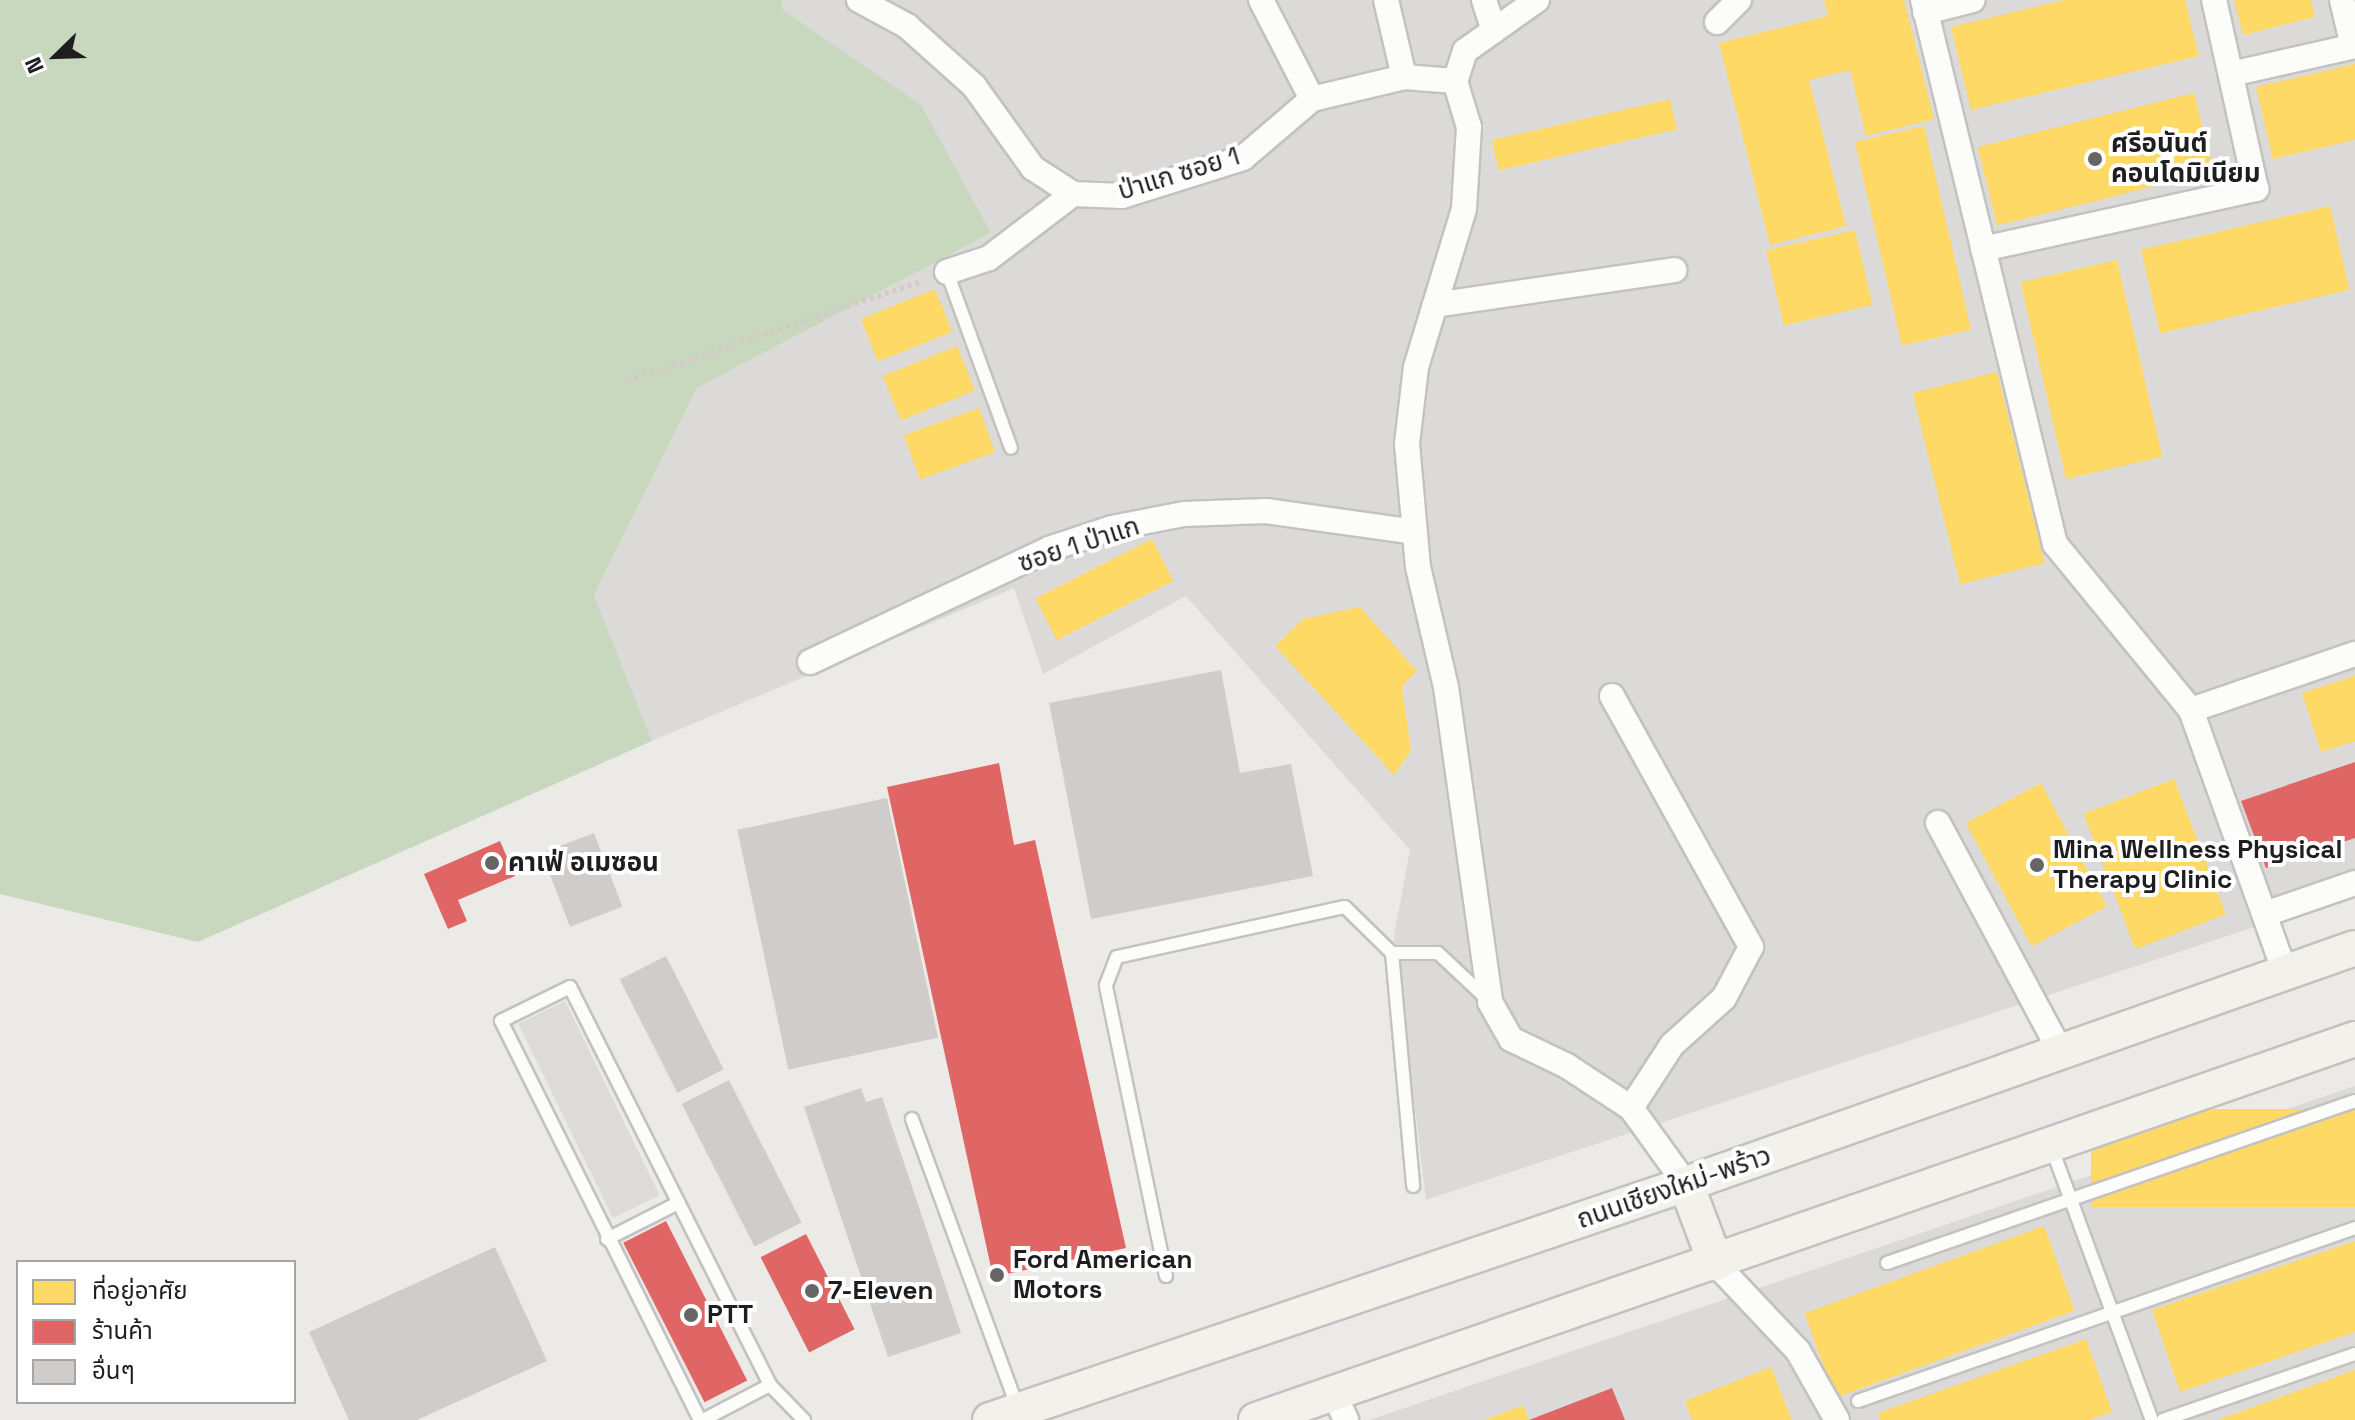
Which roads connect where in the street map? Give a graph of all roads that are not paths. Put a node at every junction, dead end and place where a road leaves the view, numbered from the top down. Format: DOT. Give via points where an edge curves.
graph roads {
  1 [pos="859,0"];
  2 [pos="1261,0"];
  3 [pos="1386,0"];
  4 [pos="1484,0"];
  5 [pos="1537,0"];
  6 [pos="1739,0"];
  7 [pos="1973,0"];
  8 [pos="2214,0"];
  9 [pos="2342,0"];
  10 [pos="1924,6"];
  11 [pos="1717,22"];
  12 [pos="1494,30"];
  13 [pos="2354,46"];
  14 [pos="2231,74"];
  15 [pos="1404,77"];
  16 [pos="1455,81"];
  17 [pos="1312,99"];
  18 [pos="1073,194"];
  19 [pos="1983,249"];
  20 [pos="1674,270"];
  21 [pos="947,272"];
  22 [pos="1435,305"];
  23 [pos="1011,448"];
  24 [pos="1415,532"];
  25 [pos="2355,654"];
  26 [pos="810,662"];
  27 [pos="1612,696"];
  28 [pos="2191,710"];
  29 [pos="1938,823"];
  30 [pos="2355,883"];
  31 [pos="2265,914"];
  32 [pos="2355,948"];
  33 [pos="1392,953"];
  34 [pos="2285,973"];
  35 [pos="1490,1002"];
  36 [pos="2355,1039"];
  37 [pos="2061,1052"];
  38 [pos="2355,1101"];
  39 [pos="1631,1108"];
  40 [pos="912,1119"];
  41 [pos="2051,1146"];
  42 [pos="1686,1184"];
  43 [pos="1413,1186"];
  44 [pos="2071,1199"];
  45 [pos="678,1203"];
  46 [pos="2355,1228"];
  47 [pos="607,1239"];
  48 [pos="1887,1263"];
  49 [pos="1716,1264"];
  50 [pos="1166,1276"];
  51 [pos="2112,1312"];
  52 [pos="2355,1354"];
  53 [pos="770,1385"];
  54 [pos="1858,1401"];
  55 [pos="1340,1407"];
  56 [pos="1004,1415"];
  57 [pos="701,1420"];
  58 [pos="804,1420"];
  59 [pos="1256,1420"];
  60 [pos="1837,1420"];
  61 [pos="2152,1420"];
  62 [pos="2163,1420"];
  1 -- 18 [label="street" via="907,26 974,86 1033,168"];
  2 -- 17 [label="street"];
  3 -- 15 [label="street"];
  4 -- 12 [label="street"];
  5 -- 12 [label="street"];
  6 -- 11 [label="street"];
  7 -- 10 [label="street"];
  8 -- 14 [label="street"];
  9 -- 13 [label="street"];
  10 -- 19 [label="street"];
  12 -- 16 [label="street" via="1465,51"];
  13 -- 14 [label="street"];
  14 -- 19 [label="street" via="2256,189"];
  15 -- 16 [label="street, ป่าแก ซอย 1"];
  15 -- 17 [label="street, ป่าแก ซอย 1"];
  16 -- 22 [label="street" via="1469,127 1464,209"];
  17 -- 18 [label="street, ป่าแก ซอย 1" via="1243,158 1122,196"];
  18 -- 21 [label="street" via="989,258"];
  19 -- 28 [label="street" via="2055,544"];
  20 -- 22 [label="street"];
  21 -- 23 [label="lane"];
  22 -- 24 [label="street" via="1416,367 1407,444"];
  24 -- 26 [label="street, ซอย 1 ป่าแก" via="1266,511 1184,514 1112,528 1049,549"];
  24 -- 35 [label="street" via="1446,687"];
  25 -- 28 [label="street"];
  27 -- 39 [label="street" via="1751,947 1724,998 1672,1045"];
  28 -- 31 [label="street"];
  29 -- 37 [label="street"];
  30 -- 31 [label="street"];
  31 -- 34 [label="street"];
  32 -- 34 [label="main road, ถนนเชียงใหม่-พร้าว"];
  33 -- 35 [label="lane" via="1438,953"];
  33 -- 43 [label="lane"];
  33 -- 50 [label="lane" via="1345,907 1117,957 1106,985"];
  34 -- 37 [label="main road, ถนนเชียงใหม่-พร้าว"];
  35 -- 39 [label="street" via="1511,1039 1567,1066"];
  36 -- 41 [label="main road"];
  37 -- 42 [label="main road, ถนนเชียงใหม่-พร้าว"];
  38 -- 44 [label="lane"];
  39 -- 42 [label="street"];
  40 -- 56 [label="lane"];
  41 -- 44 [label="lane"];
  41 -- 49 [label="main road"];
  42 -- 49 [label="main road"];
  42 -- 56 [label="main road, ถนนเชียงใหม่-พร้าว"];
  44 -- 48 [label="lane"];
  44 -- 51 [label="lane"];
  45 -- 47 [label="lane"];
  45 -- 47 [label="lane" via="570,987 501,1021"];
  45 -- 53 [label="lane"];
  46 -- 51 [label="lane"];
  47 -- 57 [label="lane"];
  49 -- 55 [label="main road"];
  49 -- 60 [label="street" via="1798,1351"];
  51 -- 54 [label="lane"];
  51 -- 61 [label="lane"];
  52 -- 62 [label="lane"];
  53 -- 57 [label="lane"];
  53 -- 58 [label="lane"];
  55 -- 59 [label="main road"];
}
